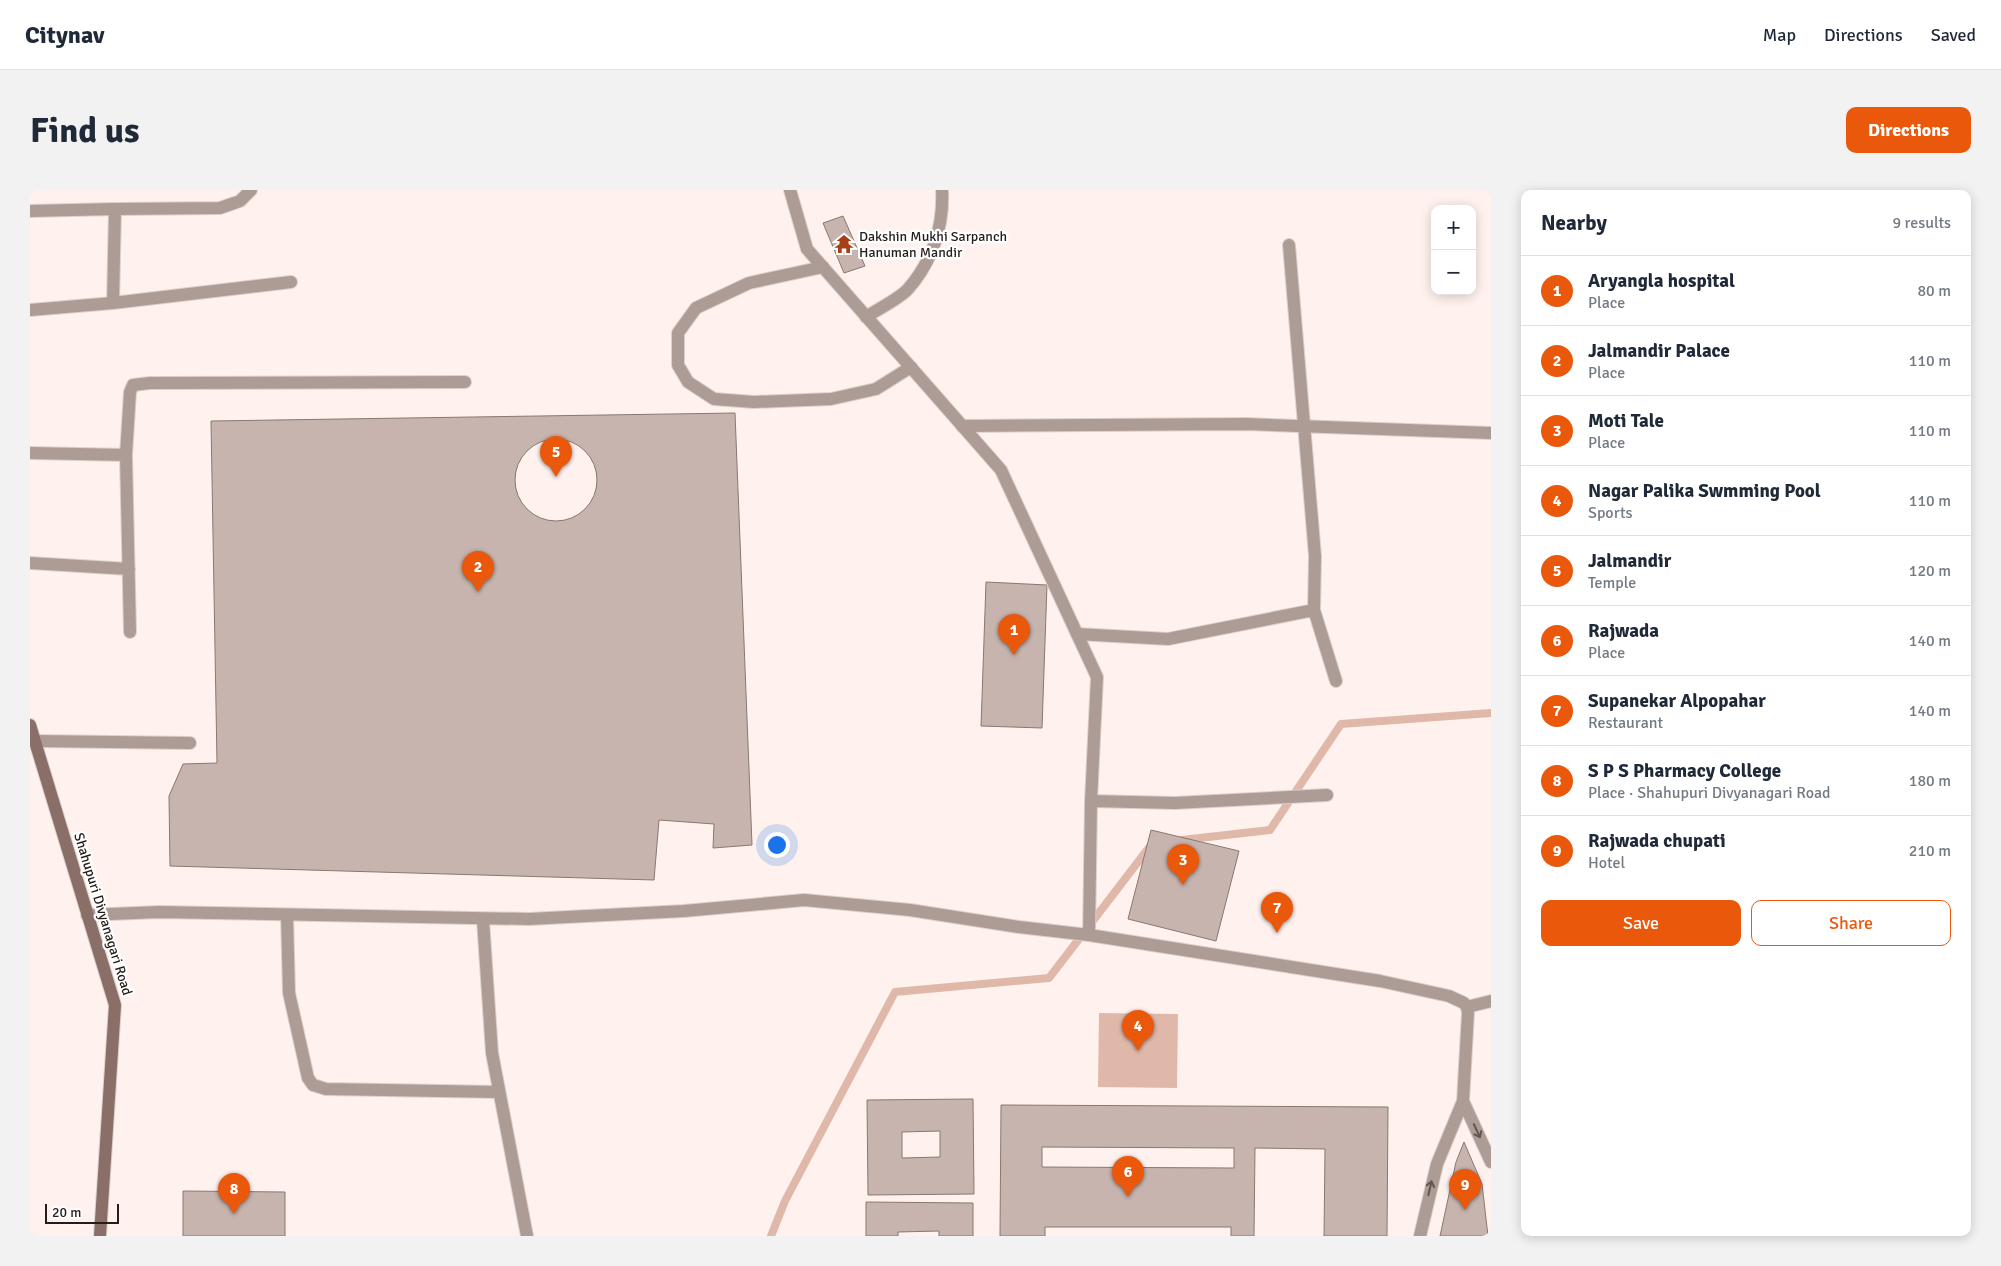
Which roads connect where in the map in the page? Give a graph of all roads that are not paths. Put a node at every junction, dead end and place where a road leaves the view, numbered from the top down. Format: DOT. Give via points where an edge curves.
graph roads {
  1 [pos="251,190"];
  2 [pos="790,190"];
  3 [pos="942,190"];
  4 [pos="115,209"];
  5 [pos="30,211"];
  6 [pos="1289,245"];
  7 [pos="823,267"];
  8 [pos="291,282"];
  9 [pos="113,303"];
  10 [pos="30,310"];
  11 [pos="866,317"];
  12 [pos="910,367"];
  13 [pos="465,382"];
  14 [pos="962,426"];
  15 [pos="1303,427"];
  16 [pos="1491,433"];
  17 [pos="30,453"];
  18 [pos="126,455"];
  19 [pos="30,563"];
  20 [pos="129,569"];
  21 [pos="1314,610"];
  22 [pos="130,632"];
  23 [pos="1078,634"];
  24 [pos="1336,681"];
  25 [pos="30,725"];
  26 [pos="35,741"];
  27 [pos="190,743"];
  28 [pos="1327,795"];
  29 [pos="1090,801"];
  30 [pos="87,915"];
  31 [pos="287,915"];
  32 [pos="483,920"];
  33 [pos="1089,935"];
  34 [pos="1491,1001"];
  35 [pos="1467,1007"];
  36 [pos="500,1092"];
  37 [pos="1463,1101"];
  38 [pos="1491,1162"];
  39 [pos="100,1236"];
  40 [pos="527,1236"];
  41 [pos="1420,1236"];
  1 -- 4 [label="street" via="240,201 220,208"];
  2 -- 7 [label="street" via="807,249"];
  3 -- 11 [label="street" via="938,234 926,263 907,290"];
  4 -- 5 [label="street"];
  4 -- 9 [label="street"];
  6 -- 15 [label="street"];
  7 -- 11 [label="street"];
  7 -- 12 [label="street" via="749,283 696,308 678,333 678,365 688,382 714,399 754,402 831,398 876,389"];
  8 -- 9 [label="street"];
  9 -- 10 [label="street"];
  11 -- 12 [label="street"];
  12 -- 14 [label="street"];
  13 -- 18 [label="street" via="133,385"];
  14 -- 15 [label="street" via="1246,424"];
  14 -- 23 [label="street" via="1001,470"];
  15 -- 16 [label="street"];
  15 -- 21 [label="street" via="1315,556"];
  17 -- 18 [label="street"];
  18 -- 20 [label="street"];
  19 -- 20 [label="street"];
  20 -- 22 [label="street"];
  21 -- 23 [label="street" via="1168,639"];
  21 -- 24 [label="street"];
  23 -- 29 [label="street" via="1097,677"];
  25 -- 26 [label="main road, Shahupuri Divyanagari Road"];
  26 -- 27 [label="street"];
  26 -- 30 [label="main road, Shahupuri Divyanagari Road"];
  28 -- 29 [label="street" via="1175,803"];
  29 -- 33 [label="street"];
  30 -- 31 [label="street" via="159,912"];
  30 -- 39 [label="main road, Shahupuri Divyanagari Road" via="115,1005"];
  31 -- 32 [label="street"];
  31 -- 36 [label="street" via="289,993 308,1078 313,1085 326,1089"];
  32 -- 33 [label="street" via="674,911 804,900 910,910 1020,928"];
  32 -- 36 [label="street" via="492,1053"];
  33 -- 35 [label="street" via="1380,981 1449,996"];
  34 -- 35 [label="street"];
  35 -- 37 [label="street"];
  36 -- 40 [label="street"];
  37 -- 38 [label="street, one-way"];
  41 -- 37 [label="street, one-way" via="1437,1164"];
}
